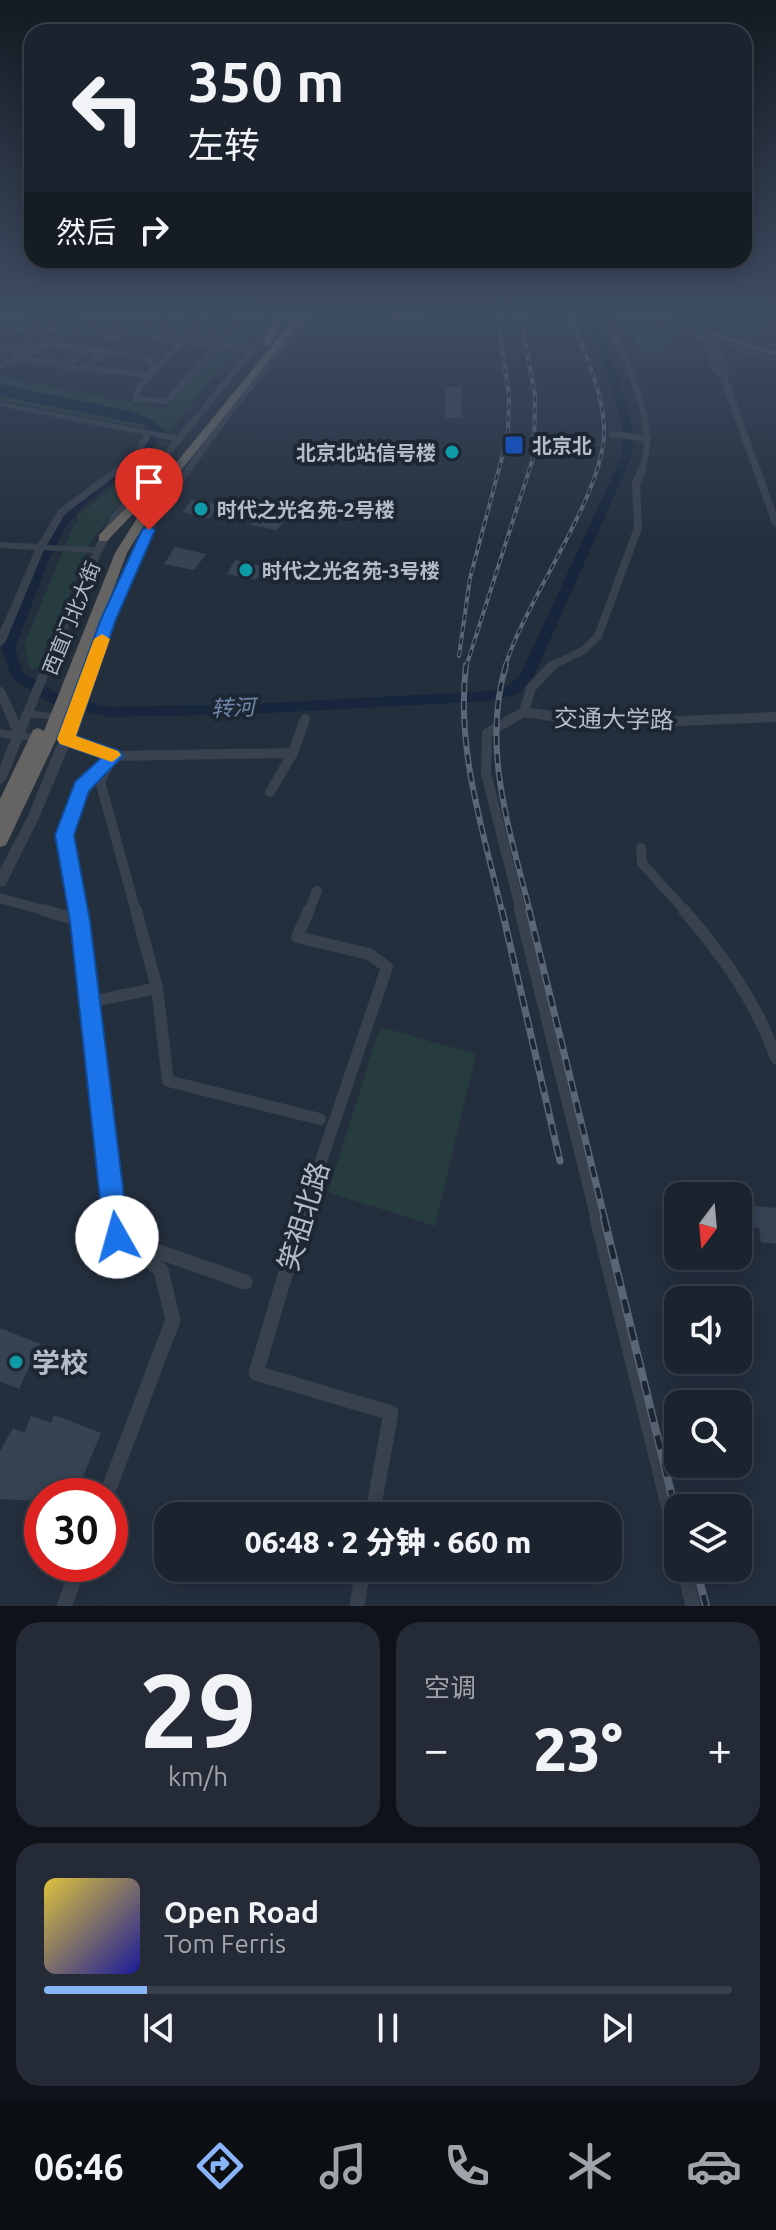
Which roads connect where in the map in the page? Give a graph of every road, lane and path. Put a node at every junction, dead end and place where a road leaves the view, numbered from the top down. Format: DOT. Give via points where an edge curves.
graph roads {
  1 [pos="138,390"];
  2 [pos="177,390"];
  3 [pos="218,390"];
  4 [pos="232,390"];
  5 [pos="236,390"];
  6 [pos="248,390"];
  7 [pos="637,390"];
  8 [pos="728,390"];
  9 [pos="0,404"];
  10 [pos="150,434"];
  11 [pos="614,435"];
  12 [pos="644,438"];
  13 [pos="178,439"];
  14 [pos="144,496"];
  15 [pos="144,513"];
  16 [pos="776,524"];
  17 [pos="103,538"];
  18 [pos="0,545"];
  19 [pos="40,548"];
  20 [pos="96,550"];
  21 [pos="135,554"];
  22 [pos="104,578"];
  23 [pos="0,643"];
  24 [pos="0,690"];
  25 [pos="29,711"];
  26 [pos="524,712"];
  27 [pos="776,717"];
  28 [pos="74,719"];
  29 [pos="305,719"];
  30 [pos="0,733"];
  31 [pos="20,736"];
  32 [pos="66,739"];
  33 [pos="293,753"];
  34 [pos="114,756"];
  35 [pos="54,768"];
  36 [pos="18,774"];
  37 [pos="0,780"];
  38 [pos="270,792"];
  39 [pos="0,816"];
  40 [pos="0,840"];
  41 [pos="641,848"];
  42 [pos="0,882"];
  43 [pos="317,891"];
  44 [pos="0,898"];
  45 [pos="80,921"];
  46 [pos="157,988"];
  47 [pos="90,1002"];
  48 [pos="776,1058"];
  49 [pos="320,1119"];
  50 [pos="117,1237"];
  51 [pos="245,1282"];
  52 [pos="113,1478"];
  53 [pos="665,1494"];
  54 [pos="375,1502"];
  55 [pos="73,1582"];
  56 [pos="361,1582"];
  57 [pos="687,1582"];
  58 [pos="64,1606"];
  59 [pos="357,1606"];
  60 [pos="693,1606"];
  1 -- 2 [label="street" via="134,399 165,403"];
  3 -- 13 [label="street, 西直门北大街"];
  4 -- 14 [label="highway, 西直门北大街"];
  5 -- 15 [label="highway, 西直门北大街"];
  6 -- 21 [label="street, 西直门北大街" via="162,506"];
  7 -- 12 [label="street, 交通大学路"];
  8 -- 16 [label="street"];
  9 -- 10 [label="street"];
  10 -- 13 [label="street"];
  10 -- 19 [label="street" via="134,458 61,512"];
  11 -- 12 [label="street"];
  12 -- 26 [label="street, 交通大学路" via="646,459 636,483 638,528 598,636 584,650 549,667 531,688"];
  13 -- 17 [label="street, 西直门北大街"];
  14 -- 17 [label="highway"];
  14 -- 22 [label="highway, 西直门北大街"];
  15 -- 21 [label="highway"];
  15 -- 22 [label="highway, 西直门北大街"];
  17 -- 20 [label="street, 西直门北大街"];
  18 -- 19 [label="street"];
  19 -- 20 [label="street"];
  19 -- 23 [label="street"];
  20 -- 25 [label="street, 西直门北大街"];
  21 -- 28 [label="street, 西直门北大街"];
  22 -- 36 [label="highway, 西直门北大街"];
  24 -- 31 [label="street"];
  25 -- 28 [label="street"];
  25 -- 31 [label="street, 西直门北大街"];
  26 -- 27 [label="street, 交通大学路" via="606,724"];
  26 -- 53 [label="street" via="487,733 486,773"];
  28 -- 32 [label="street, 西直门北大街"];
  29 -- 33 [label="street"];
  30 -- 31 [label="street"];
  31 -- 32 [label="street"];
  31 -- 36 [label="street, 西直门北大街"];
  32 -- 34 [label="street"];
  32 -- 35 [label="street, 西直门北大街"];
  33 -- 34 [label="street"];
  33 -- 38 [label="street"];
  34 -- 45 [label="street" via="82,787 65,835"];
  34 -- 46 [label="street" via="100,781"];
  35 -- 36 [label="street"];
  35 -- 42 [label="street, 西直门北大街"];
  36 -- 37 [label="street, 西直门北大街"];
  36 -- 39 [label="highway, 西直门北大街"];
  36 -- 40 [label="highway, 西直门北大街"];
  41 -- 48 [label="street" via="642,863 727,959 764,1024"];
  43 -- 54 [label="street, 笑祖北路" via="297,937 369,954 387,967 315,1173 256,1373 391,1413"];
  44 -- 45 [label="street"];
  45 -- 47 [label="street"];
  46 -- 47 [label="street"];
  46 -- 49 [label="street" via="168,1081"];
  47 -- 50 [label="street"];
  50 -- 51 [label="street"];
  50 -- 52 [label="street" via="161,1270 173,1320"];
  55 -- 58 [label="street"];
  56 -- 59 [label="street"];
  57 -- 60 [label="street"];
}
